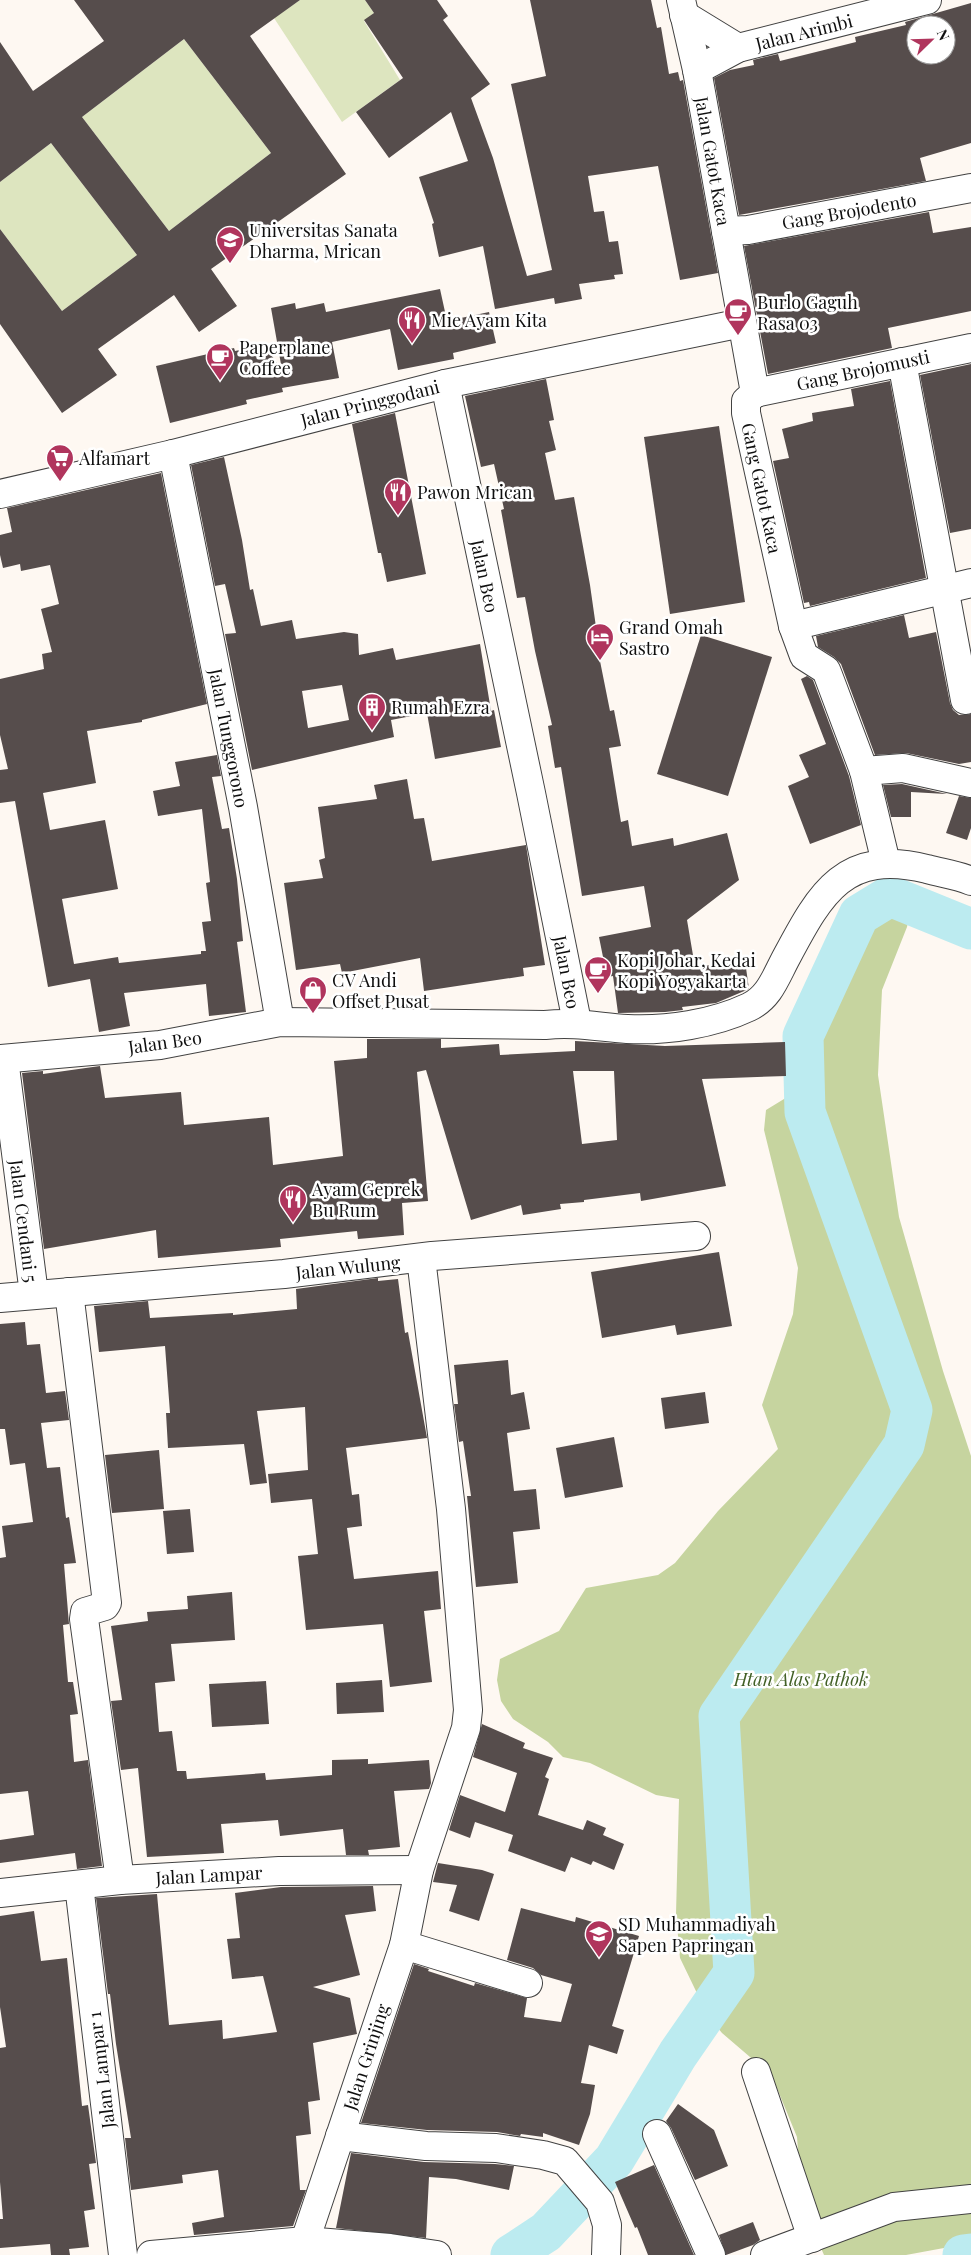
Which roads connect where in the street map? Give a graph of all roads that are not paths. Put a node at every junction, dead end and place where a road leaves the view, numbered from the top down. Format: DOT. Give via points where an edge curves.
graph roads {
  1 [pos="928,0"];
  2 [pos="682,8"];
  3 [pos="738,48"];
  4 [pos="697,70"];
  5 [pos="971,188"];
  6 [pos="726,231"];
  7 [pos="742,323"];
  8 [pos="971,348"];
  9 [pos="902,362"];
  10 [pos="445,384"];
  11 [pos="754,393"];
  12 [pos="173,454"];
  13 [pos="0,494"];
  14 [pos="971,583"];
  15 [pos="943,590"];
  16 [pos="793,626"];
  17 [pos="965,700"];
  18 [pos="864,772"];
  19 [pos="971,783"];
  20 [pos="886,863"];
  21 [pos="971,881"];
  22 [pos="280,1022"];
  23 [pos="577,1022"];
  24 [pos="2,1059"];
  25 [pos="696,1236"];
  26 [pos="421,1258"];
  27 [pos="69,1292"];
  28 [pos="34,1294"];
  29 [pos="0,1298"];
  30 [pos="419,1870"];
  31 [pos="120,1880"];
  32 [pos="79,1886"];
  33 [pos="0,1893"];
  34 [pos="404,1945"];
  35 [pos="528,1983"];
  36 [pos="756,2072"];
  37 [pos="657,2134"];
  38 [pos="340,2136"];
  39 [pos="971,2199"];
  40 [pos="812,2238"];
  41 [pos="305,2241"];
  42 [pos="123,2255"];
  43 [pos="151,2255"];
  44 [pos="437,2255"];
  45 [pos="606,2255"];
  46 [pos="711,2255"];
  47 [pos="765,2255"];
  1 -- 3 [label="street, Jalan Arimbi"];
  2 -- 3 [label="street, Jalan Arimbi"];
  2 -- 4 [label="street, Jalan Gatot Kaca"];
  3 -- 4 [label="street, Jalan Arimbi"];
  4 -- 6 [label="street, Jalan Gatot Kaca"];
  5 -- 6 [label="street, Gang Brojodento"];
  6 -- 7 [label="street, Jalan Gatot Kaca"];
  7 -- 10 [label="street, Jalan Pringgodani"];
  7 -- 11 [label="street, Gang Gatot Kaca"];
  8 -- 9 [label="street, Gang Brojomusti"];
  9 -- 11 [label="street, Gang Brojomusti"];
  9 -- 15 [label="street"];
  10 -- 12 [label="street, Jalan Pringgodani"];
  10 -- 23 [label="street, Jalan Beo"];
  11 -- 16 [label="street, Gang Gatot Kaca" via="746,401 746,413"];
  12 -- 13 [label="street, Jalan Pringgodani"];
  12 -- 22 [label="street, Jalan Tunggorono" via="243,807"];
  14 -- 15 [label="street"];
  15 -- 16 [label="street"];
  15 -- 17 [label="street"];
  16 -- 18 [label="street, Gang Gatot Kaca" via="804,656 826,670"];
  18 -- 19 [label="street" via="903,768"];
  18 -- 20 [label="street, Gang Gatot Kaca"];
  20 -- 21 [label="street" via="903,864"];
  20 -- 23 [label="street" via="850,873 821,897 768,994 750,1006 724,1016 668,1028 627,1029"];
  22 -- 23 [label="street, Jalan Beo" via="535,1025"];
  22 -- 24 [label="street, Jalan Beo" via="160,1045"];
  24 -- 28 [label="street, Jalan Cendani 5"];
  25 -- 26 [label="street, Jalan Wulung"];
  26 -- 27 [label="street, Jalan Wulung" via="284,1274"];
  26 -- 30 [label="street, Jalan Grinjing" via="451,1509 468,1710 466,1728"];
  27 -- 28 [label="street, Jalan Wulung"];
  27 -- 31 [label="street" via="107,1604 85,1612 84,1619"];
  28 -- 29 [label="street, Jalan Wulung"];
  30 -- 31 [label="street, Jalan Lampar" via="279,1871"];
  30 -- 34 [label="street, Jalan Grinjing"];
  31 -- 32 [label="street, Jalan Lampar"];
  32 -- 33 [label="street, Jalan Lampar"];
  32 -- 42 [label="street, Jalan Lampar 1"];
  34 -- 35 [label="street"];
  34 -- 38 [label="street, Jalan Grinjing"];
  36 -- 40 [label="street"];
  37 -- 46 [label="street"];
  38 -- 41 [label="street, Jalan Grinjing"];
  38 -- 45 [label="street" via="426,2146 496,2148 565,2161 600,2202 606,2225"];
  39 -- 40 [label="street" via="894,2207"];
  40 -- 47 [label="street"];
  41 -- 43 [label="street"];
  41 -- 44 [label="street"];
}
